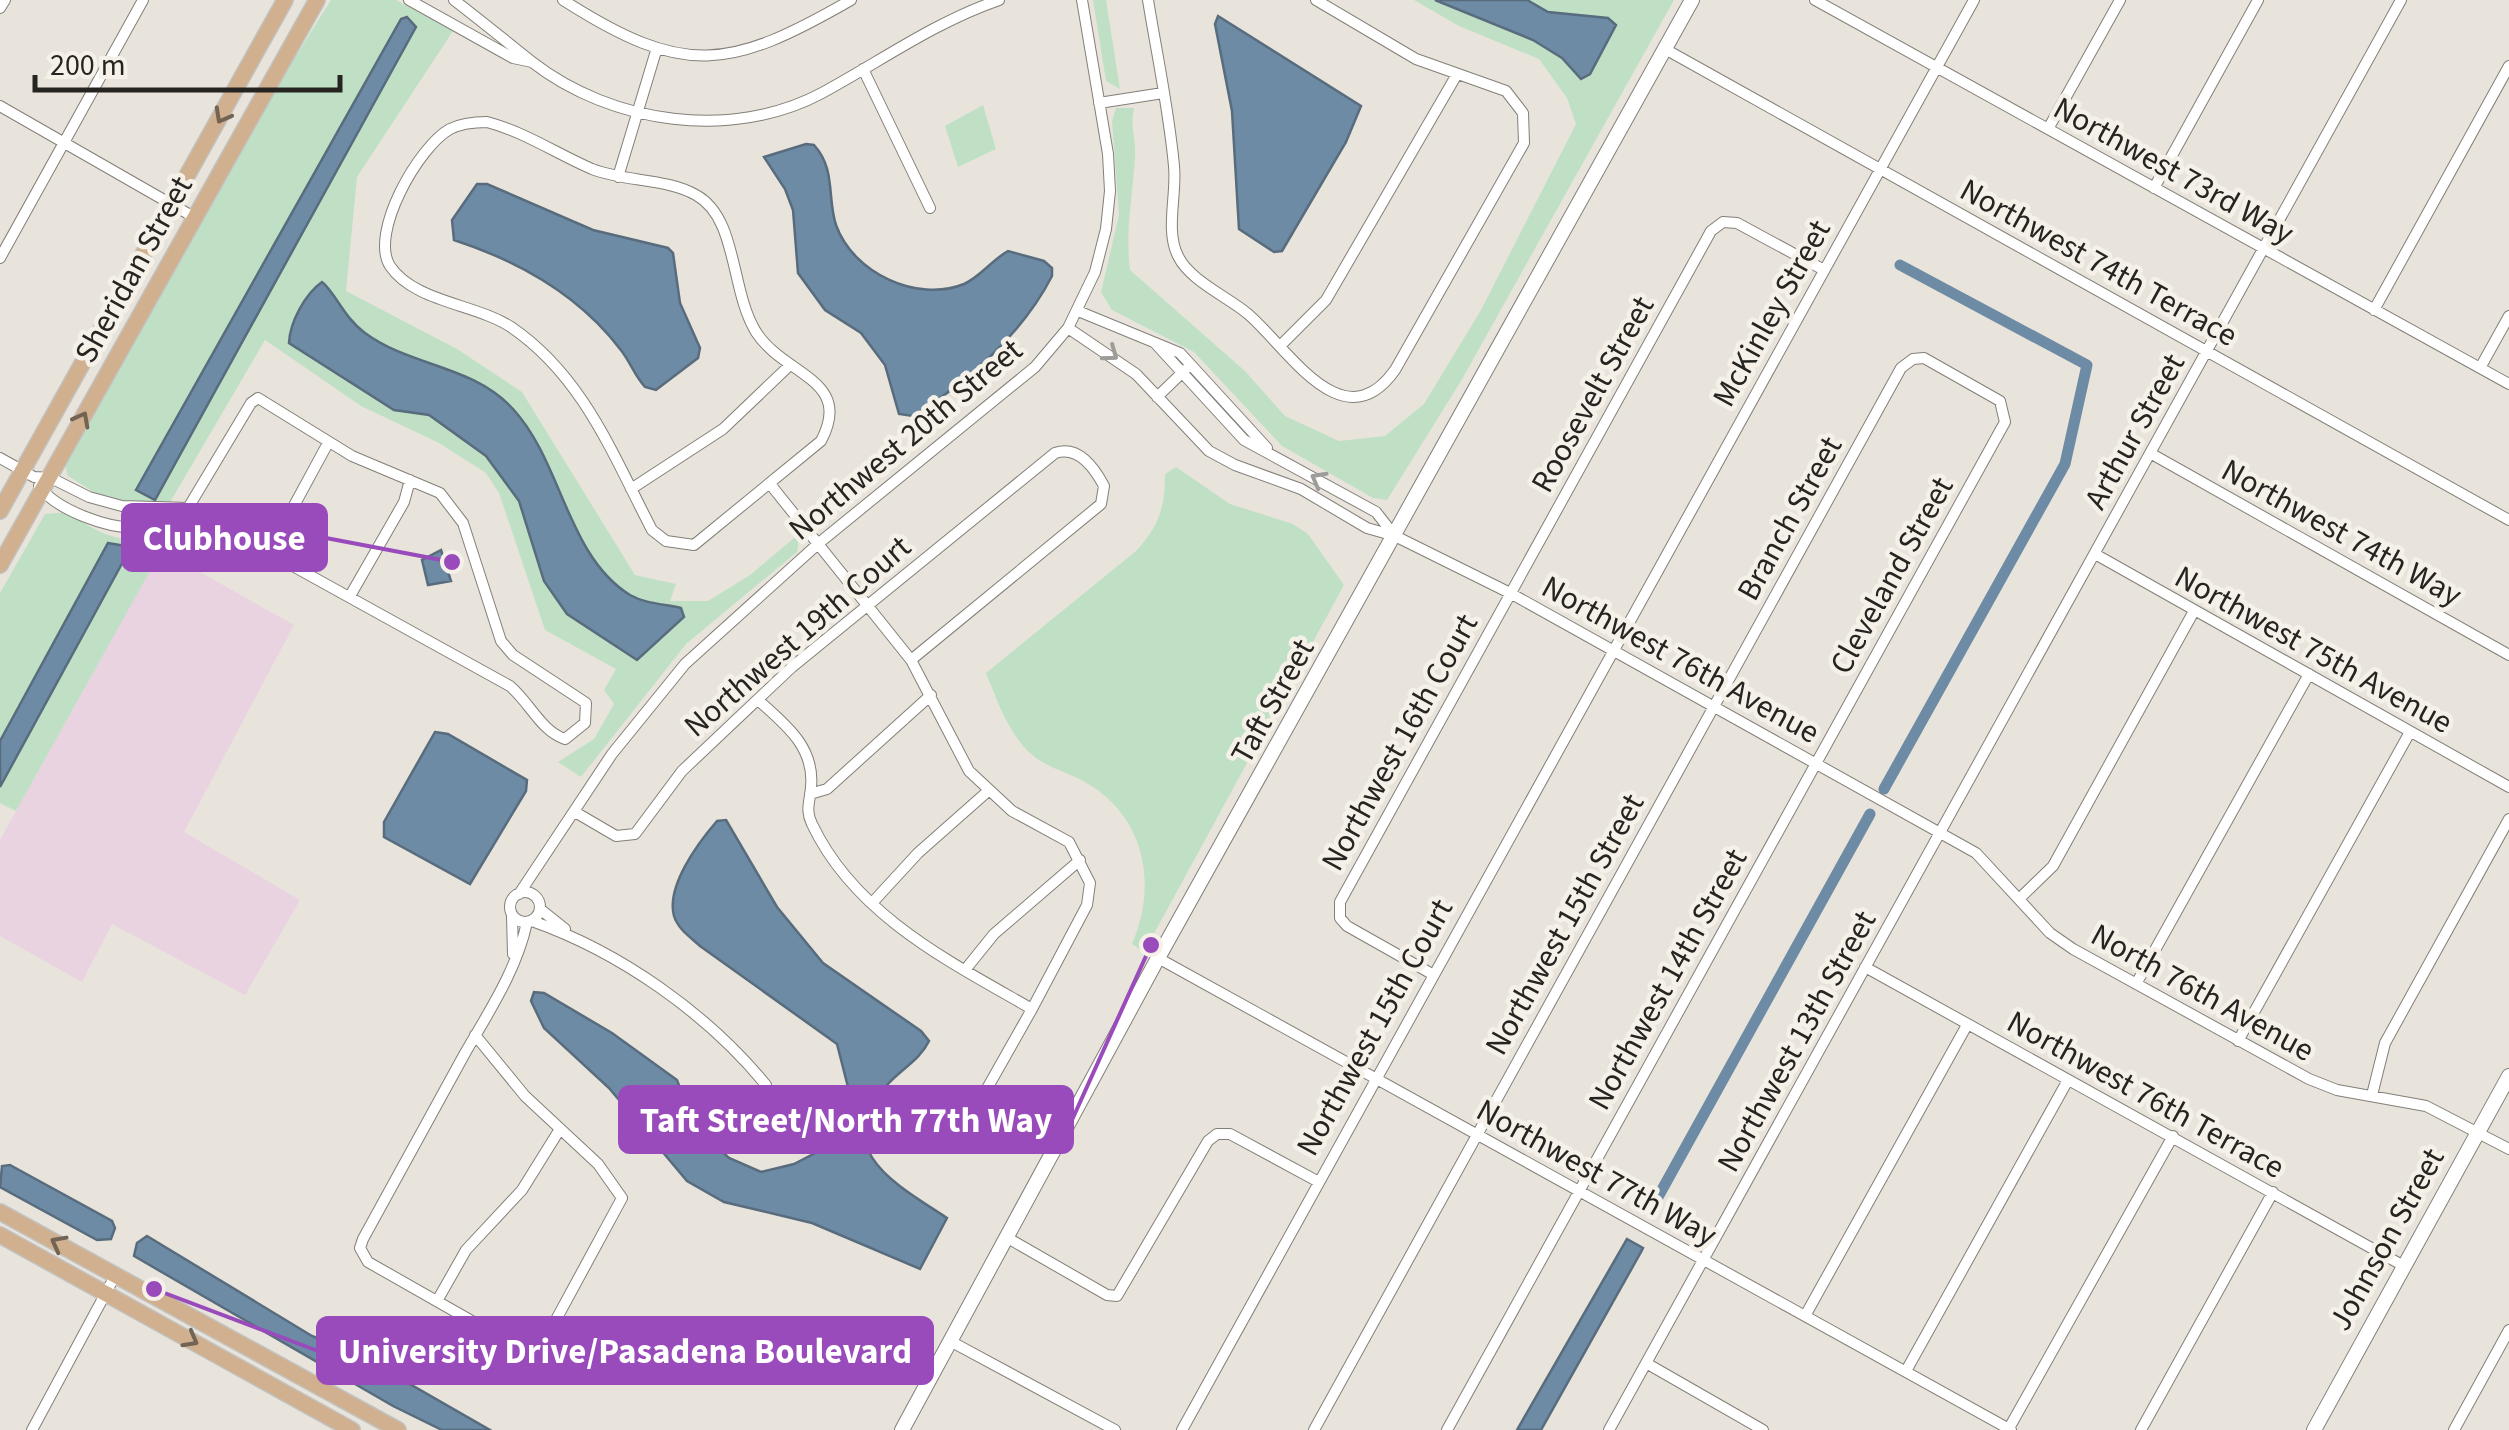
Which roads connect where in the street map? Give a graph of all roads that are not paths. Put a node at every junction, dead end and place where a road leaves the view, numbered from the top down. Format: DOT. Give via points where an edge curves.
graph roads {
  1 [pos="5,0"];
  2 [pos="142,0"];
  3 [pos="285,0"];
  4 [pos="317,0"];
  5 [pos="409,0"];
  6 [pos="454,0"];
  7 [pos="563,0"];
  8 [pos="852,0"];
  9 [pos="999,0"];
  10 [pos="1082,0"];
  11 [pos="1148,0"];
  12 [pos="1316,0"];
  13 [pos="1692,0"];
  14 [pos="1815,0"];
  15 [pos="1974,0"];
  16 [pos="2120,0"];
  17 [pos="2258,0"];
  18 [pos="2401,0"];
  19 [pos="0,8"];
  20 [pos="1664,49"];
  21 [pos="656,51"];
  22 [pos="533,62"];
  23 [pos="2509,66"];
  24 [pos="1937,68"];
  25 [pos="863,69"];
  26 [pos="1456,76"];
  27 [pos="1163,92"];
  28 [pos="1099,102"];
  29 [pos="0,106"];
  30 [pos="636,111"];
  31 [pos="2048,129"];
  32 [pos="64,143"];
  33 [pos="1880,170"];
  34 [pos="618,177"];
  35 [pos="2154,188"];
  36 [pos="173,205"];
  37 [pos="930,208"];
  38 [pos="192,216"];
  39 [pos="2264,248"];
  40 [pos="0,258"];
  41 [pos="1824,270"];
  42 [pos="2374,310"];
  43 [pos="1078,311"];
  44 [pos="2509,316"];
  45 [pos="1068,328"];
  46 [pos="1155,342"];
  47 [pos="1280,346"];
  48 [pos="2208,350"];
  49 [pos="1913,358"];
  50 [pos="1190,364"];
  51 [pos="790,366"];
  52 [pos="2480,368"];
  53 [pos="1181,374"];
  54 [pos="2509,384"];
  55 [pos="1157,397"];
  56 [pos="328,443"];
  57 [pos="1272,453"];
  58 [pos="2150,453"];
  59 [pos="0,458"];
  60 [pos="38,480"];
  61 [pos="410,480"];
  62 [pos="770,484"];
  63 [pos="631,488"];
  64 [pos="188,508"];
  65 [pos="0,511"];
  66 [pos="2509,520"];
  67 [pos="1395,536"];
  68 [pos="819,543"];
  69 [pos="270,550"];
  70 [pos="2095,554"];
  71 [pos="0,565"];
  72 [pos="1510,593"];
  73 [pos="350,596"];
  74 [pos="868,604"];
  75 [pos="2194,611"];
  76 [pos="1611,649"];
  77 [pos="2509,654"];
  78 [pos="912,660"];
  79 [pos="2309,674"];
  80 [pos="931,695"];
  81 [pos="758,700"];
  82 [pos="1714,706"];
  83 [pos="2410,732"];
  84 [pos="1815,762"];
  85 [pos="2509,787"];
  86 [pos="987,792"];
  87 [pos="810,794"];
  88 [pos="575,812"];
  89 [pos="2509,819"];
  90 [pos="1939,833"];
  91 [pos="555,842"];
  92 [pos="1080,860"];
  93 [pos="519,894"];
  94 [pos="2020,898"];
  95 [pos="872,903"];
  96 [pos="539,904"];
  97 [pos="512,915"];
  98 [pos="530,922"];
  99 [pos="582,942"];
  100 [pos="1158,958"];
  101 [pos="512,965"];
  102 [pos="1865,967"];
  103 [pos="965,970"];
  104 [pos="1432,974"];
  105 [pos="2136,984"];
  106 [pos="1032,1009"];
  107 [pos="1967,1025"];
  108 [pos="475,1036"];
  109 [pos="2238,1041"];
  110 [pos="2509,1076"];
  111 [pos="1376,1078"];
  112 [pos="2068,1080"];
  113 [pos="766,1085"];
  114 [pos="2372,1096"];
  115 [pos="560,1129"];
  116 [pos="951,1130"];
  117 [pos="2477,1132"];
  118 [pos="1477,1133"];
  119 [pos="2173,1136"];
  120 [pos="2509,1149"];
  121 [pos="1317,1181"];
  122 [pos="1580,1191"];
  123 [pos="2273,1192"];
  124 [pos="0,1212"];
  125 [pos="0,1235"];
  126 [pos="1006,1236"];
  127 [pos="1703,1260"];
  128 [pos="2402,1265"];
  129 [pos="116,1274"];
  130 [pos="106,1293"];
  131 [pos="437,1301"];
  132 [pos="1804,1316"];
  133 [pos="2509,1330"];
  134 [pos="950,1341"];
  135 [pos="1646,1363"];
  136 [pos="1906,1372"];
  137 [pos="1093,1425"];
  138 [pos="1745,1426"];
  139 [pos="32,1430"];
  140 [pos="352,1430"];
  141 [pos="398,1430"];
  142 [pos="902,1430"];
  143 [pos="1115,1430"];
  144 [pos="1182,1430"];
  145 [pos="1314,1430"];
  146 [pos="1448,1430"];
  147 [pos="1609,1430"];
  148 [pos="1764,1430"];
  149 [pos="2009,1430"];
  150 [pos="2141,1430"];
  151 [pos="2314,1430"];
  152 [pos="2454,1430"];
  1 -- 19 [label="street"];
  2 -- 32 [label="street"];
  3 -- 36 [label="main road, Sheridan Street, one-way"];
  4 -- 38 [label="main road, Sheridan Street"];
  5 -- 22 [label="street" via="513,58"];
  6 -- 22 [label="street"];
  7 -- 21 [label="street"];
  8 -- 21 [label="street" via="766,46 735,54"];
  9 -- 25 [label="street"];
  10 -- 28 [label="street, Northwest 20th Street"];
  11 -- 27 [label="street"];
  12 -- 26 [label="street"];
  13 -- 20 [label="street, Taft Street"];
  14 -- 24 [label="street, Northwest 73rd Way"];
  15 -- 24 [label="street, McKinley Street"];
  16 -- 31 [label="street"];
  17 -- 35 [label="street"];
  18 -- 39 [label="street, Arthur Street"];
  20 -- 33 [label="street, Northwest 74th Terrace"];
  20 -- 67 [label="street, Taft Street"];
  21 -- 30 [label="street"];
  22 -- 30 [label="street"];
  23 -- 42 [label="street"];
  24 -- 31 [label="street, Northwest 73rd Way"];
  24 -- 33 [label="street, McKinley Street"];
  25 -- 30 [label="street" via="819,95 737,120 705,123"];
  25 -- 37 [label="street"];
  26 -- 47 [label="street" via="1326,300"];
  26 -- 47 [label="street" via="1515,99 1523,113 1524,144 1395,370 1374,394 1357,398 1314,382"];
  27 -- 28 [label="street"];
  27 -- 47 [label="street" via="1178,259"];
  28 -- 43 [label="street, Northwest 20th Street" via="1108,154 1106,228"];
  29 -- 32 [label="street"];
  30 -- 34 [label="street"];
  31 -- 35 [label="street, Northwest 73rd Way"];
  32 -- 36 [label="street"];
  32 -- 40 [label="street"];
  33 -- 41 [label="street, McKinley Street"];
  33 -- 48 [label="street, Northwest 74th Terrace"];
  34 -- 51 [label="street" via="678,189 709,206 729,240 742,306 759,336"];
  34 -- 63 [label="street" via="506,127 470,123 450,129 416,166 384,234 388,263 415,288 483,312 538,346 586,403"];
  35 -- 39 [label="street, Northwest 73rd Way"];
  36 -- 38 [label="street"];
  36 -- 60 [label="main road, Sheridan Street"];
  60 -- 38 [label="main road, Sheridan Street, one-way"];
  39 -- 42 [label="street, Northwest 73rd Way"];
  39 -- 48 [label="street, Arthur Street"];
  41 -- 72 [label="street, Roosevelt Street" via="1736,223 1722,222 1711,231"];
  41 -- 76 [label="street, McKinley Street"];
  42 -- 52 [label="street, Northwest 73rd Way"];
  43 -- 45 [label="street, Northwest 20th Street"];
  43 -- 46 [label="street, Northwest 76th Avenue"];
  44 -- 52 [label="street"];
  45 -- 55 [label="street, Northwest 76th Avenue, one-way" via="1105,349"];
  45 -- 68 [label="street, Northwest 20th Street" via="1035,367"];
  46 -- 50 [label="street, Northwest 76th Avenue"];
  46 -- 53 [label="street, Northwest 76th Avenue"];
  48 -- 58 [label="street, Arthur Street"];
  48 -- 66 [label="street, Northwest 74th Terrace"];
  49 -- 82 [label="street, Branch Street"];
  49 -- 84 [label="street, Cleveland Street" via="2000,401 2005,422"];
  50 -- 53 [label="street"];
  50 -- 57 [label="street, Northwest 76th Avenue"];
  51 -- 62 [label="street" via="825,391 831,423 821,442"];
  51 -- 63 [label="street" via="723,429"];
  52 -- 54 [label="street, Northwest 73rd Way"];
  53 -- 55 [label="street"];
  53 -- 57 [label="street, Northwest 76th Avenue" via="1244,440"];
  55 -- 67 [label="street, Northwest 76th Avenue" via="1210,451"];
  56 -- 61 [label="street"];
  56 -- 64 [label="street" via="258,398"];
  56 -- 69 [label="street"];
  67 -- 57 [label="street, Northwest 76th Avenue, one-way" via="1376,512"];
  58 -- 70 [label="street, Arthur Street"];
  58 -- 77 [label="street, Northwest 74th Way"];
  59 -- 60 [label="street"];
  60 -- 64 [label="street" via="122,506"];
  60 -- 64 [label="street" via="88,517 115,525 141,527"];
  60 -- 65 [label="main road, Sheridan Street"];
  60 -- 71 [label="main road, Sheridan Street"];
  61 -- 73 [label="street"];
  61 -- 73 [label="street" via="440,493 463,523 501,641 586,703 585,723 565,739 552,735 510,686"];
  62 -- 63 [label="street" via="704,539 678,544 652,530"];
  62 -- 68 [label="street"];
  64 -- 69 [label="street"];
  67 -- 72 [label="street, Northwest 76th Avenue"];
  67 -- 100 [label="street, Taft Street"];
  68 -- 74 [label="street"];
  68 -- 88 [label="street, Northwest 20th Street" via="685,664"];
  69 -- 73 [label="street"];
  70 -- 75 [label="street, Northwest 75th Avenue"];
  70 -- 90 [label="street, Arthur Street"];
  72 -- 76 [label="street, Northwest 76th Avenue"];
  72 -- 104 [label="street, Northwest 16th Court" via="1340,902 1347,926"];
  74 -- 78 [label="street"];
  74 -- 78 [label="street, Northwest 19th Court" via="1062,450 1076,452 1100,478 1101,504"];
  74 -- 81 [label="street, Northwest 19th Court"];
  75 -- 79 [label="street, Northwest 75th Avenue"];
  75 -- 94 [label="street" via="2053,866"];
  76 -- 82 [label="street, Northwest 76th Avenue"];
  76 -- 104 [label="street, Northwest 15th Court"];
  78 -- 80 [label="street"];
  79 -- 83 [label="street, Northwest 75th Avenue"];
  79 -- 105 [label="street"];
  80 -- 86 [label="street" via="952,744"];
  80 -- 87 [label="street" via="827,789"];
  81 -- 87 [label="street" via="801,742"];
  81 -- 88 [label="street, Northwest 19th Court" via="682,771 635,834 616,836"];
  82 -- 84 [label="street, Northwest 76th Avenue"];
  82 -- 118 [label="street, Northwest 15th Street"];
  83 -- 85 [label="street, Northwest 75th Avenue"];
  83 -- 109 [label="street"];
  84 -- 90 [label="street, Northwest 76th Avenue"];
  84 -- 122 [label="street, Northwest 14th Street"];
  86 -- 92 [label="street" via="1058,834"];
  86 -- 95 [label="street"];
  87 -- 95 [label="street" via="812,826"];
  88 -- 91 [label="street, Northwest 20th Street"];
  89 -- 114 [label="street" via="2385,1043"];
  90 -- 94 [label="street, North 76th Avenue" via="1976,852"];
  90 -- 102 [label="street, Northwest 13th Street"];
  91 -- 93 [label="street, Northwest 20th Street"];
  91 -- 96 [label="street, Northwest 20th Street" via="538,884"];
  92 -- 103 [label="street" via="994,934"];
  92 -- 106 [label="street" via="1090,883 1087,905"];
  93 -- 96 [label="street"];
  93 -- 97 [label="street, Northwest 20th Street"];
  94 -- 105 [label="street, North 76th Avenue" via="2050,933"];
  95 -- 103 [label="street" via="920,944"];
  96 -- 98 [label="street, Northwest 20th Street"];
  96 -- 99 [label="street"];
  97 -- 98 [label="street"];
  97 -- 101 [label="street"];
  98 -- 99 [label="street"];
  98 -- 101 [label="street"];
  99 -- 113 [label="street" via="683,1006"];
  100 -- 111 [label="street, Northwest 77th Way"];
  100 -- 126 [label="street, Taft Street"];
  101 -- 108 [label="street"];
  102 -- 107 [label="street, Northwest 76th Terrace"];
  102 -- 127 [label="street, Northwest 13th Street"];
  103 -- 106 [label="street"];
  104 -- 111 [label="street, Northwest 15th Court"];
  105 -- 109 [label="street, North 76th Avenue"];
  106 -- 116 [label="street" via="976,1108"];
  107 -- 112 [label="street, Northwest 76th Terrace"];
  107 -- 132 [label="street"];
  108 -- 115 [label="street"];
  108 -- 131 [label="street" via="363,1239 364,1257"];
  109 -- 114 [label="street, North 76th Avenue" via="2309,1080"];
  110 -- 117 [label="street, Johnson Street"];
  111 -- 118 [label="street, Northwest 77th Way"];
  111 -- 121 [label="street, Northwest 15th Court"];
  112 -- 119 [label="street, Northwest 76th Terrace"];
  112 -- 136 [label="street"];
  114 -- 117 [label="street, North 76th Avenue" via="2426,1106"];
  115 -- 131 [label="street" via="522,1190 466,1250"];
  115 -- 131 [label="street" via="598,1164 622,1205 546,1340 521,1349"];
  117 -- 120 [label="street"];
  117 -- 128 [label="street, Johnson Street"];
  118 -- 122 [label="street, Northwest 77th Way"];
  118 -- 145 [label="street, Northwest 15th Street"];
  119 -- 123 [label="street, Northwest 76th Terrace"];
  119 -- 149 [label="street"];
  121 -- 126 [label="street" via="1230,1134 1217,1134 1117,1296"];
  121 -- 144 [label="street, Northwest 15th Court"];
  122 -- 127 [label="street, Northwest 77th Way"];
  122 -- 146 [label="street, Northwest 14th Street"];
  123 -- 128 [label="street, Northwest 76th Terrace"];
  123 -- 150 [label="street"];
  129 -- 124 [label="main road, one-way"];
  125 -- 130 [label="main road"];
  126 -- 134 [label="street, Taft Street"];
  127 -- 132 [label="street, Northwest 77th Way"];
  127 -- 135 [label="street, Northwest 13th Street"];
  128 -- 151 [label="street, Johnson Street"];
  129 -- 130 [label="street"];
  129 -- 141 [label="main road"];
  130 -- 139 [label="street"];
  130 -- 140 [label="main road, one-way"];
  132 -- 136 [label="street, Northwest 77th Way"];
  133 -- 152 [label="street"];
  134 -- 137 [label="street"];
  134 -- 142 [label="street, Taft Street"];
  135 -- 138 [label="street"];
  135 -- 147 [label="street, Northwest 13th Street"];
  136 -- 149 [label="street, Northwest 77th Way"];
  137 -- 143 [label="street"];
  138 -- 148 [label="street"];
}
